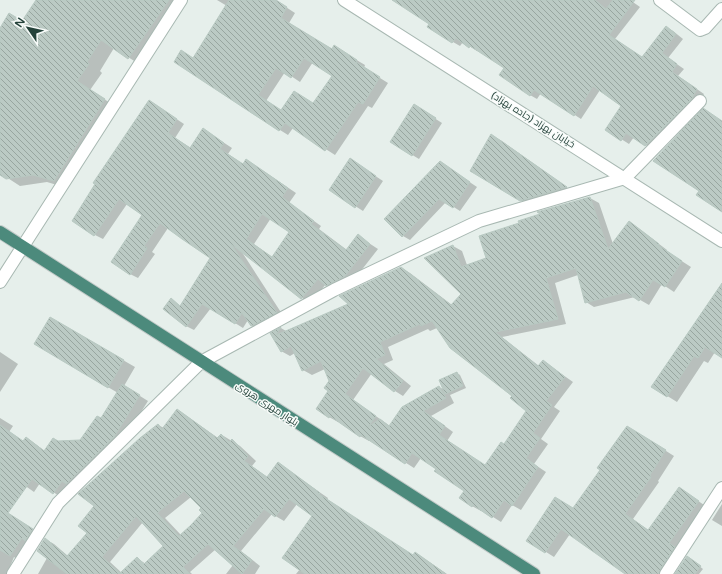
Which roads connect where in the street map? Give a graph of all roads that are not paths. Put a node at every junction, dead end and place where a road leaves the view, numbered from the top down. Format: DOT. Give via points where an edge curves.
graph roads {
  1 [pos="182,0"];
  2 [pos="344,0"];
  3 [pos="660,0"];
  4 [pos="722,9"];
  5 [pos="700,101"];
  6 [pos="625,178"];
  7 [pos="0,232"];
  8 [pos="722,240"];
  9 [pos="22,246"];
  10 [pos="0,282"];
  11 [pos="201,362"];
  12 [pos="722,488"];
  13 [pos="12,574"];
  14 [pos="534,574"];
  15 [pos="666,574"];
  1 -- 9 [label="street"];
  2 -- 6 [label="street, خیابان بهزاد (جاده بهزاد)"];
  3 -- 4 [label="street" via="700,30 705,28"];
  5 -- 6 [label="street"];
  6 -- 8 [label="street, خیابان بهزاد (جاده بهزاد)"];
  6 -- 11 [label="street" via="479,221 334,290"];
  7 -- 9 [label="highway, بلوار مهری هروی"];
  9 -- 10 [label="street"];
  9 -- 11 [label="highway, بلوار مهری هروی"];
  11 -- 13 [label="street" via="58,503"];
  11 -- 14 [label="highway, بلوار مهری هروی"];
  12 -- 15 [label="street"];
}
